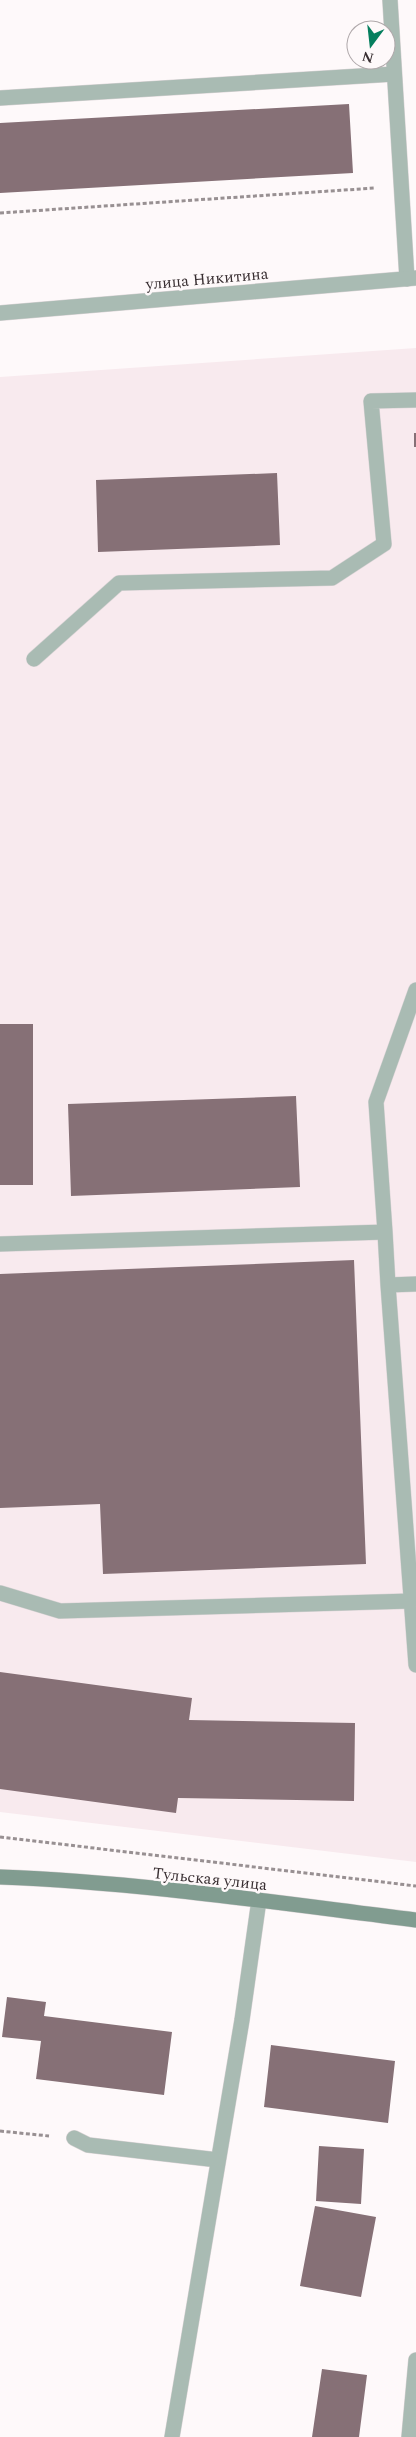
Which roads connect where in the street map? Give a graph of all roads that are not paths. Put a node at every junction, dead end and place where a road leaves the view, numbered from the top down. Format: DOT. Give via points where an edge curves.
graph roads {
  1 [pos="390,0"];
  2 [pos="394,74"];
  3 [pos="0,98"];
  4 [pos="411,278"];
  5 [pos="0,313"];
  6 [pos="416,400"];
  7 [pos="34,659"];
  8 [pos="416,990"];
  9 [pos="386,1232"];
  10 [pos="0,1244"];
  11 [pos="416,1284"];
  12 [pos="388,1285"];
  13 [pos="0,1593"];
  14 [pos="411,1600"];
  15 [pos="416,1665"];
  16 [pos="0,1877"];
  17 [pos="259,1900"];
  18 [pos="416,1920"];
  19 [pos="74,2138"];
  20 [pos="218,2160"];
  21 [pos="416,2360"];
  22 [pos="172,2437"];
  23 [pos="409,2437"];
  1 -- 2 [label="street"];
  2 -- 3 [label="street"];
  2 -- 4 [label="street" via="400,187"];
  4 -- 5 [label="street, улица Никитина"];
  6 -- 7 [label="street" via="371,401 384,544 332,578 119,583"];
  8 -- 9 [label="street" via="376,1102"];
  9 -- 10 [label="street"];
  9 -- 12 [label="street"];
  11 -- 12 [label="street"];
  12 -- 14 [label="street"];
  13 -- 14 [label="street" via="60,1611"];
  14 -- 15 [label="street"];
  16 -- 17 [label="main road, Тульская улица" via="41,1878"];
  17 -- 18 [label="main road, Тульская улица"];
  17 -- 20 [label="street"];
  19 -- 20 [label="street" via="88,2145"];
  20 -- 22 [label="street"];
  21 -- 23 [label="street"];
}
